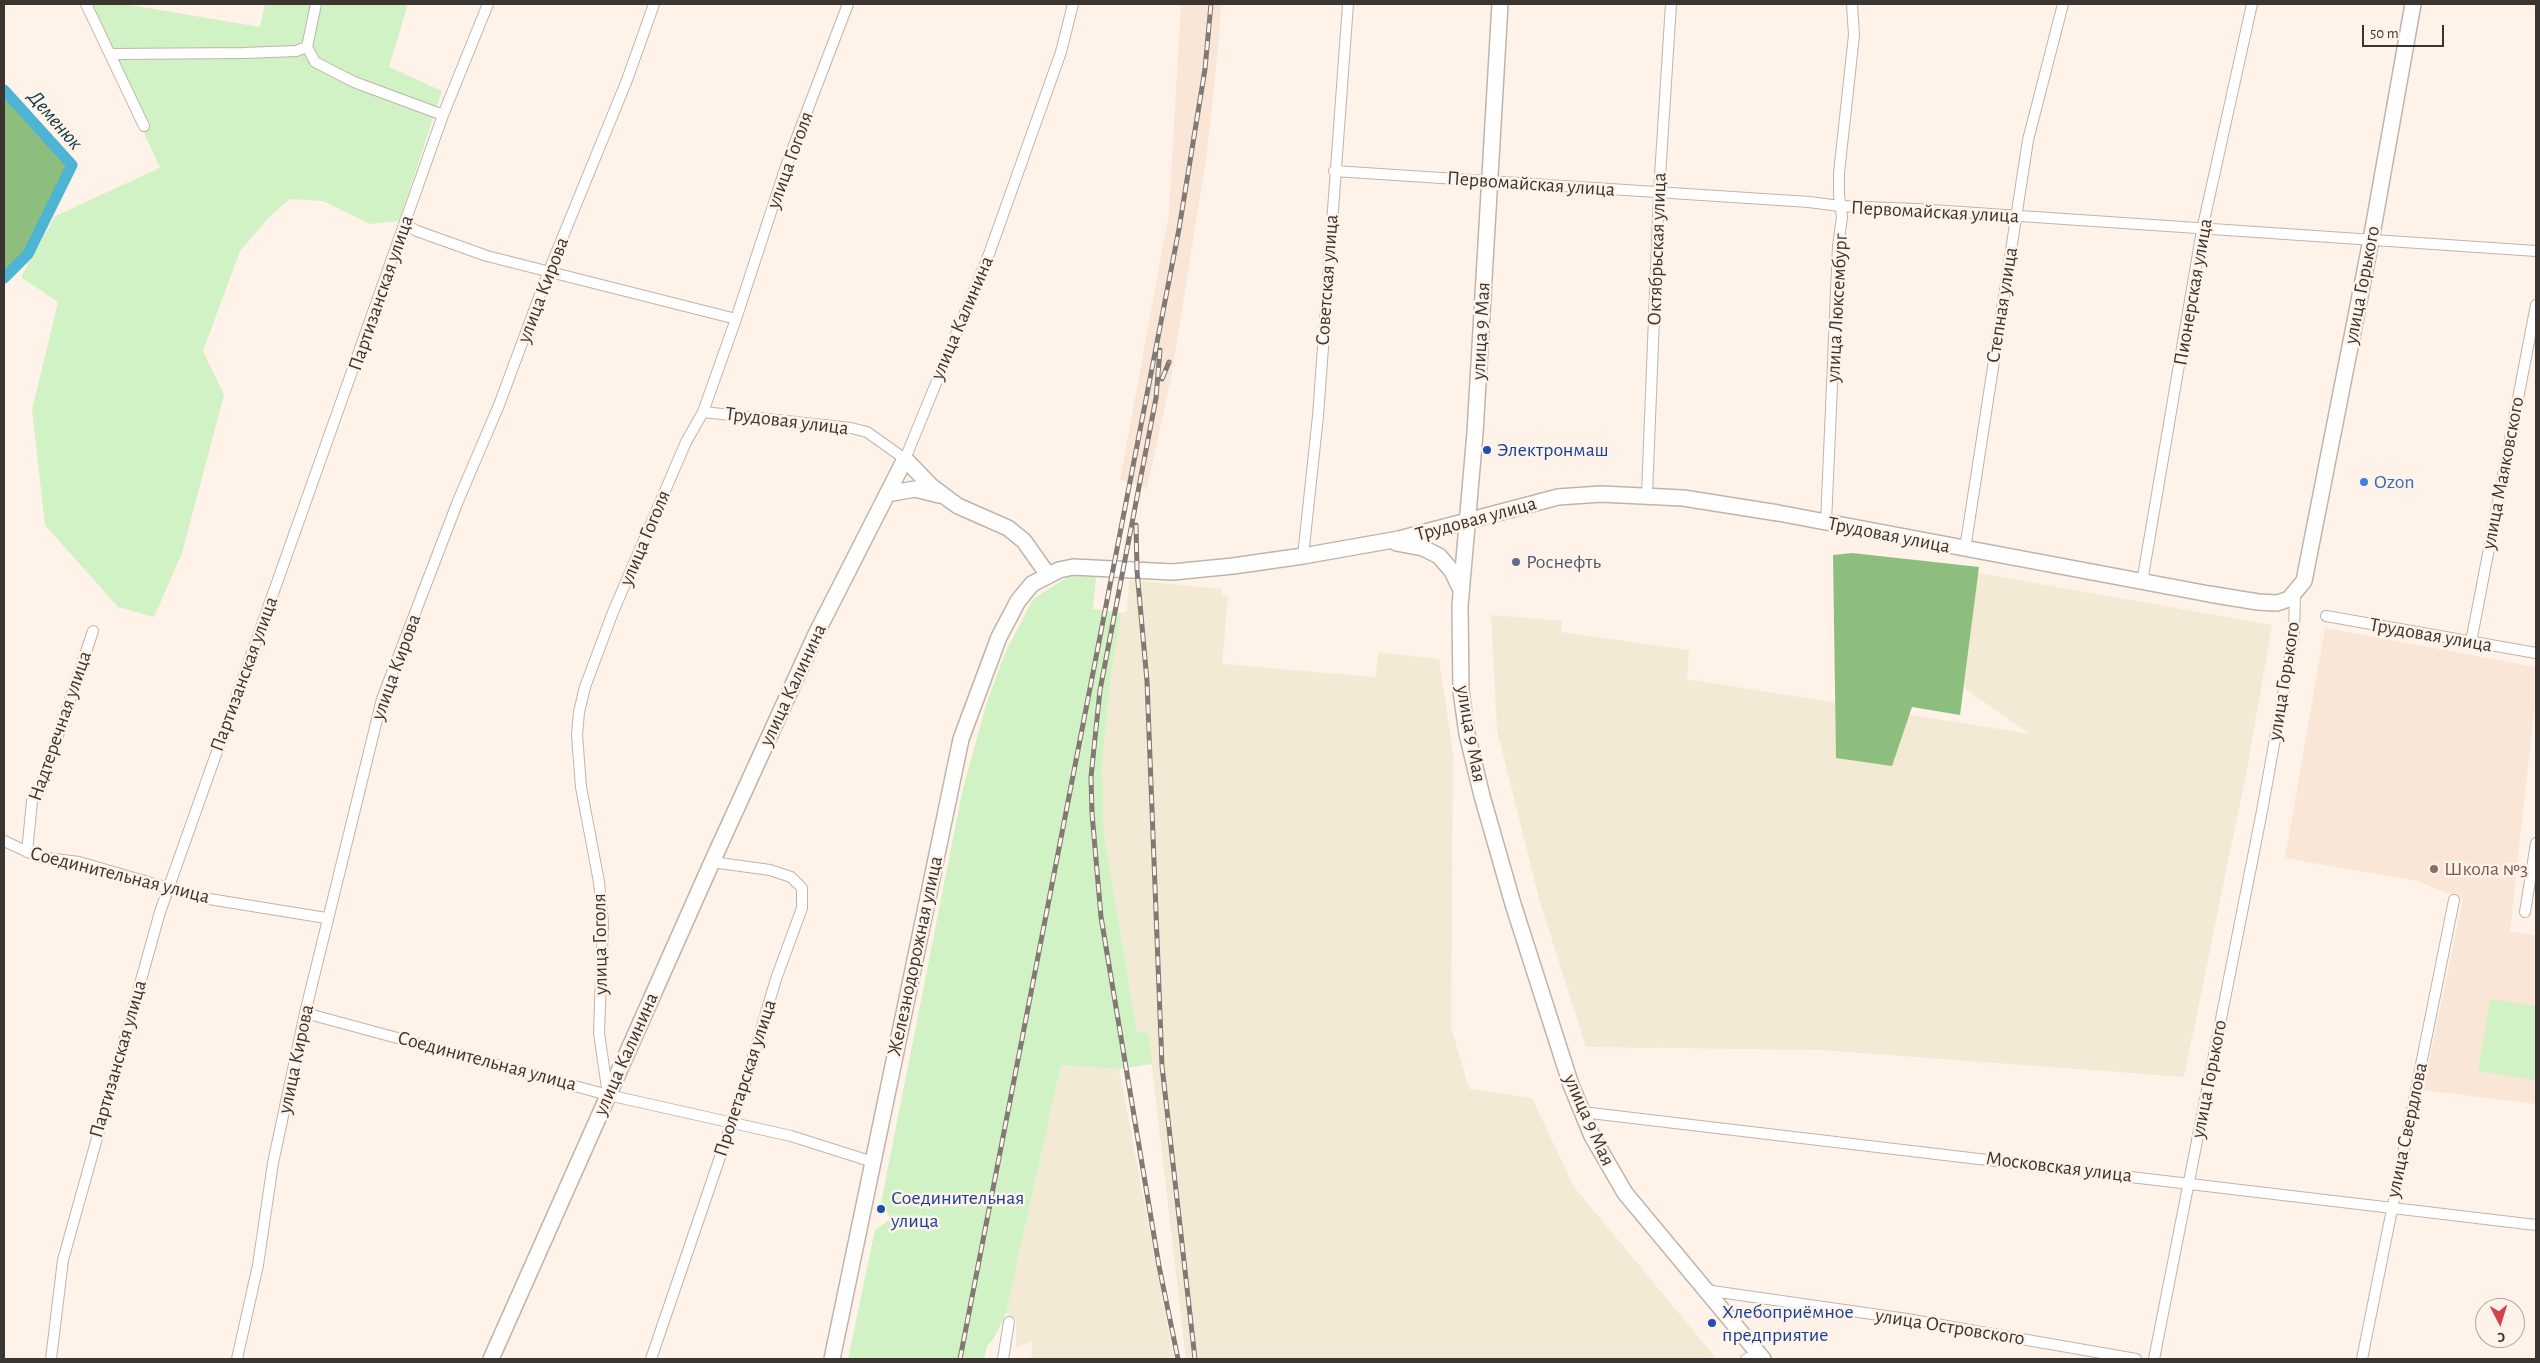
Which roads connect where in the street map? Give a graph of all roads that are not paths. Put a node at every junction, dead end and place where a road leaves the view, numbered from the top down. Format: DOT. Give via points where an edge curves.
graph roads {
  1 [pos="86,4"];
  2 [pos="316,4"];
  3 [pos="488,4"];
  4 [pos="654,4"];
  5 [pos="848,4"];
  6 [pos="1072,4"];
  7 [pos="1348,4"];
  8 [pos="1500,4"];
  9 [pos="1671,4"];
  10 [pos="1852,4"];
  11 [pos="2063,4"];
  12 [pos="2252,4"];
  13 [pos="2413,4"];
  14 [pos="307,48"];
  15 [pos="110,54"];
  16 [pos="443,114"];
  17 [pos="144,126"];
  18 [pos="1334,170"];
  19 [pos="1490,182"];
  20 [pos="1659,192"];
  21 [pos="1840,206"];
  22 [pos="2017,216"];
  23 [pos="404,224"];
  24 [pos="2202,230"];
  25 [pos="2371,240"];
  26 [pos="2536,251"];
  27 [pos="548,274"];
  28 [pos="2536,305"];
  29 [pos="736,319"];
  30 [pos="703,412"];
  31 [pos="905,459"];
  32 [pos="887,494"];
  33 [pos="1648,494"];
  34 [pos="946,498"];
  35 [pos="1466,522"];
  36 [pos="1826,523"];
  37 [pos="1384,542"];
  38 [pos="1965,549"];
  39 [pos="1303,556"];
  40 [pos="1048,575"];
  41 [pos="2142,582"];
  42 [pos="1461,590"];
  43 [pos="2295,594"];
  44 [pos="2326,616"];
  45 [pos="93,631"];
  46 [pos="2471,642"];
  47 [pos="2536,653"];
  48 [pos="4,841"];
  49 [pos="2536,843"];
  50 [pos="27,852"];
  51 [pos="712,862"];
  52 [pos="168,888"];
  53 [pos="2454,900"];
  54 [pos="2525,912"];
  55 [pos="326,918"];
  56 [pos="305,1012"];
  57 [pos="608,1094"];
  58 [pos="1582,1112"];
  59 [pos="731,1123"];
  60 [pos="873,1162"];
  61 [pos="2188,1182"];
  62 [pos="2391,1208"];
  63 [pos="2536,1225"];
  64 [pos="1705,1290"];
  65 [pos="1009,1322"];
  66 [pos="1756,1357"];
  67 [pos="51,1359"];
  68 [pos="237,1359"];
  69 [pos="491,1359"];
  70 [pos="651,1359"];
  71 [pos="832,1359"];
  72 [pos="1003,1359"];
  73 [pos="2136,1359"];
  74 [pos="2154,1359"];
  75 [pos="2362,1359"];
  1 -- 15 [label="street"];
  2 -- 14 [label="street"];
  3 -- 16 [label="street, Партизанская улица"];
  4 -- 27 [label="street, улица Кирова" via="627,80"];
  5 -- 29 [label="street, улица Гоголя" via="786,166"];
  6 -- 31 [label="street, улица Калинина" via="1061,52 989,254"];
  7 -- 18 [label="street, Советская улица"];
  8 -- 19 [label="street, улица 9 Мая"];
  9 -- 20 [label="street, Октябрьская улица"];
  10 -- 21 [label="street, улица Люксембург" via="1854,35 1839,173"];
  11 -- 22 [label="street, Степная улица" via="2032,122"];
  12 -- 24 [label="street, Пионерская улица"];
  13 -- 25 [label="street, улица Горького"];
  14 -- 15 [label="street" via="252,53"];
  14 -- 16 [label="street" via="315,62 354,82"];
  15 -- 17 [label="street"];
  16 -- 23 [label="street, Партизанская улица"];
  18 -- 19 [label="street, Первомайская улица"];
  18 -- 39 [label="street, Советская улица" via="1318,416"];
  19 -- 20 [label="street, Первомайская улица"];
  19 -- 35 [label="street, улица 9 Мая" via="1475,434"];
  20 -- 21 [label="street, Первомайская улица"];
  20 -- 33 [label="street, Октябрьская улица"];
  21 -- 22 [label="street, Первомайская улица"];
  21 -- 36 [label="street, улица Люксембург"];
  22 -- 24 [label="street, Первомайская улица"];
  22 -- 38 [label="street, Степная улица"];
  23 -- 27 [label="street" via="487,256"];
  23 -- 52 [label="street, Партизанская улица"];
  24 -- 25 [label="street, Первомайская улица"];
  24 -- 41 [label="street, Пионерская улица"];
  25 -- 26 [label="street, Первомайская улица"];
  25 -- 43 [label="street, улица Горького" via="2304,581"];
  27 -- 29 [label="street"];
  27 -- 55 [label="street, улица Кирова" via="500,404 458,501 382,698"];
  28 -- 46 [label="street, улица Маяковского"];
  29 -- 30 [label="street, улица Гоголя"];
  30 -- 31 [label="street, Трудовая улица" via="852,428 867,432"];
  30 -- 57 [label="street, улица Гоголя" via="686,442 613,612 579,712 577,736 581,787 599,882 603,923 599,1033"];
  31 -- 32 [label="street, улица Калинина"];
  31 -- 34 [label="street, Трудовая улица"];
  32 -- 34 [label="street" via="915,488"];
  32 -- 51 [label="street, улица Калинина" via="816,634"];
  33 -- 35 [label="street, Трудовая улица" via="1558,497"];
  33 -- 36 [label="street, Трудовая улица"];
  34 -- 40 [label="street, Трудовая улица" via="1008,528 1024,541"];
  35 -- 37 [label="street, Трудовая улица"];
  35 -- 42 [label="street, улица 9 Мая"];
  36 -- 38 [label="street, Трудовая улица"];
  37 -- 39 [label="street, Трудовая улица"];
  37 -- 42 [label="street" via="1423,548 1440,556"];
  38 -- 41 [label="street, Трудовая улица"];
  39 -- 40 [label="street, Трудовая улица" via="1202,570 1152,572 1073,567"];
  40 -- 60 [label="street, Железнодорожная улица" via="1032,584 1011,612 985,670 961,739"];
  41 -- 43 [label="street, Трудовая улица" via="2258,602 2277,603 2289,600"];
  42 -- 58 [label="street, улица 9 Мая" via="1461,691 1467,734 1513,904"];
  43 -- 61 [label="street, улица Горького" via="2294,633 2262,811"];
  44 -- 46 [label="street, Трудовая улица"];
  45 -- 50 [label="street, Надтеречная улица" via="40,789 32,801"];
  46 -- 47 [label="street, Трудовая улица"];
  48 -- 50 [label="street, Соединительная улица"];
  49 -- 54 [label="street"];
  50 -- 52 [label="street, Соединительная улица" via="57,861 80,862"];
  51 -- 57 [label="street, улица Калинина"];
  51 -- 59 [label="street, Пролетарская улица" via="783,873 798,882 803,897"];
  52 -- 55 [label="street, Соединительная улица" via="203,898"];
  52 -- 67 [label="street, Партизанская улица" via="63,1260"];
  53 -- 62 [label="street, улица Свердлова"];
  55 -- 56 [label="street, улица Кирова"];
  56 -- 57 [label="street, Соединительная улица"];
  56 -- 68 [label="street, улица Кирова" via="273,1163 258,1265"];
  57 -- 59 [label="street, Соединительная улица"];
  57 -- 69 [label="street, улица Калинина"];
  58 -- 61 [label="street, Московская улица"];
  58 -- 64 [label="street, улица 9 Мая" via="1601,1154 1625,1193"];
  59 -- 60 [label="street, Соединительная улица" via="791,1136"];
  59 -- 70 [label="street, Пролетарская улица"];
  60 -- 71 [label="street, Железнодорожная улица"];
  61 -- 62 [label="street, Московская улица"];
  61 -- 74 [label="street, улица Горького"];
  62 -- 63 [label="street, Московская улица"];
  62 -- 75 [label="street, улица Свердлова"];
  64 -- 66 [label="street, улица 9 Мая"];
  64 -- 73 [label="street, улица Островского" via="1907,1319"];
  65 -- 72 [label="street"];
}
